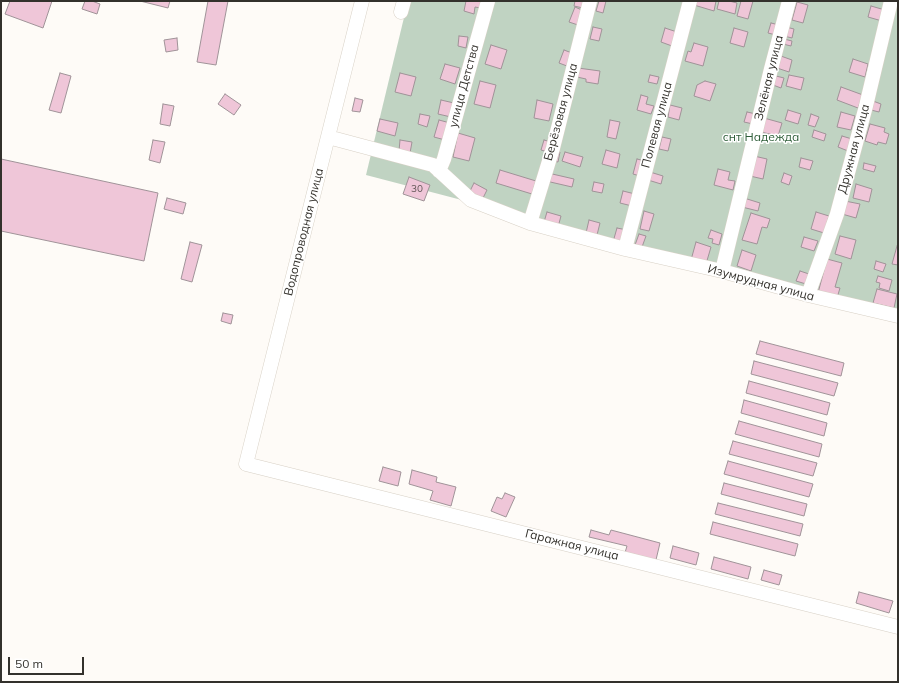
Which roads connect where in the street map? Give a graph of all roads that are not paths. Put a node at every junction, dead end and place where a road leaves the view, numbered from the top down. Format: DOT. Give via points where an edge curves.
graph roads {
  1 [pos="362,1"];
  2 [pos="488,1"];
  3 [pos="590,1"];
  4 [pos="690,1"];
  5 [pos="789,1"];
  6 [pos="891,1"];
  7 [pos="328,137"];
  8 [pos="439,171"];
  9 [pos="530,223"];
  10 [pos="624,250"];
  11 [pos="722,271"];
  12 [pos="808,295"];
  13 [pos="898,316"];
  14 [pos="246,464"];
  15 [pos="898,626"];
  1 -- 7 [label="street, Водопроводная улица"];
  2 -- 8 [label="street, улица Детства"];
  3 -- 9 [label="street, Берёзовая улица" via="553,148"];
  4 -- 10 [label="street, Полевая улица"];
  5 -- 11 [label="street, Зелёная улица"];
  6 -- 12 [label="street, Дружная улица" via="866,106 836,214"];
  7 -- 8 [label="street, Изумрудная улица" via="433,165"];
  7 -- 14 [label="street, Водопроводная улица"];
  8 -- 9 [label="street, Изумрудная улица" via="472,200"];
  9 -- 10 [label="street, Изумрудная улица"];
  10 -- 11 [label="street, Изумрудная улица"];
  11 -- 12 [label="street, Изумрудная улица"];
  12 -- 13 [label="street, Изумрудная улица"];
  14 -- 15 [label="street, Гаражная улица"];
}
